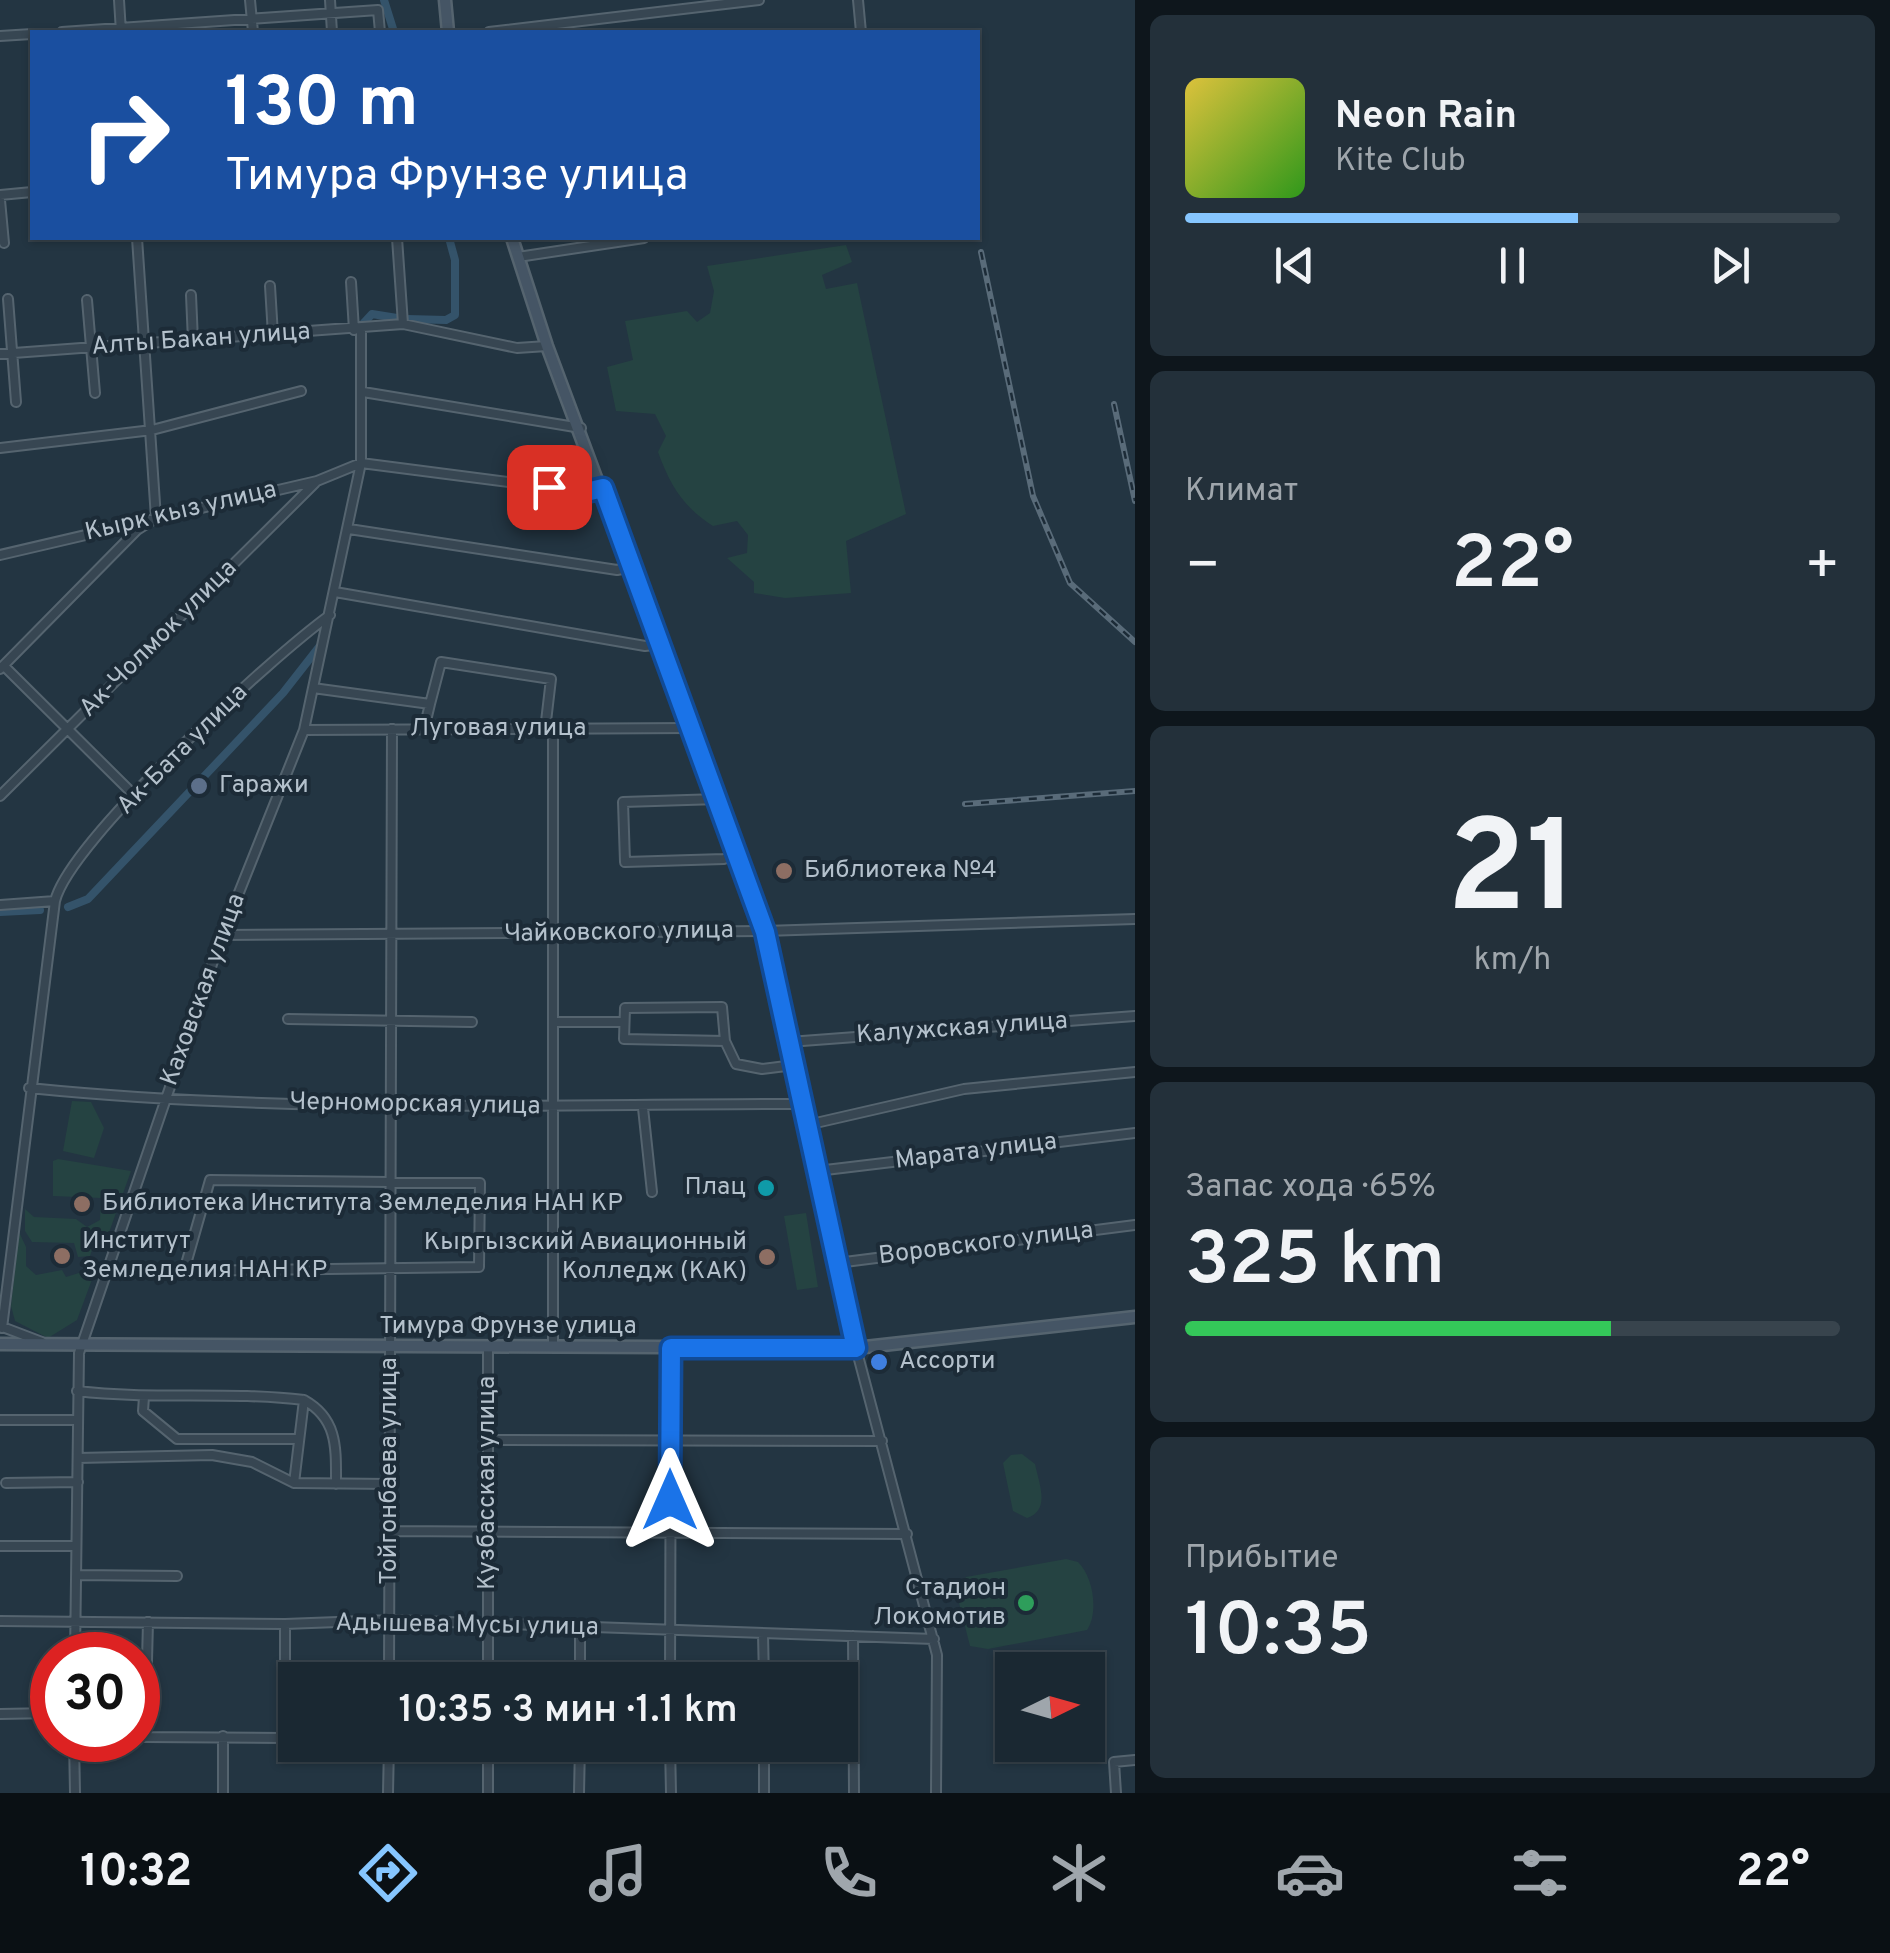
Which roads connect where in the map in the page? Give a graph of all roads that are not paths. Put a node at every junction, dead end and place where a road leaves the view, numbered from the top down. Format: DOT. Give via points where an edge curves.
graph roads {
  1 [pos="119,0"];
  2 [pos="250,0"];
  3 [pos="330,0"];
  4 [pos="759,0"];
  5 [pos="858,0"];
  6 [pos="444,3"];
  7 [pos="331,13"];
  8 [pos="252,19"];
  9 [pos="170,29"];
  10 [pos="121,30"];
  11 [pos="252,30"];
  12 [pos="332,30"];
  13 [pos="380,30"];
  14 [pos="448,30"];
  15 [pos="506,30"];
  16 [pos="860,30"];
  17 [pos="30,34"];
  18 [pos="0,36"];
  19 [pos="30,192"];
  20 [pos="0,197"];
  21 [pos="137,240"];
  22 [pos="397,240"];
  23 [pos="513,240"];
  24 [pos="631,240"];
  25 [pos="4,243"];
  26 [pos="518,257"];
  27 [pos="351,282"];
  28 [pos="270,286"];
  29 [pos="191,294"];
  30 [pos="8,299"];
  31 [pos="87,300"];
  32 [pos="402,324"];
  33 [pos="358,330"];
  34 [pos="273,336"];
  35 [pos="193,341"];
  36 [pos="145,344"];
  37 [pos="547,346"];
  38 [pos="90,348"];
  39 [pos="5,354"];
  40 [pos="301,391"];
  41 [pos="363,392"];
  42 [pos="95,393"];
  43 [pos="16,402"];
  44 [pos="581,428"];
  45 [pos="152,430"];
  46 [pos="0,448"];
  47 [pos="360,463"];
  48 [pos="316,481"];
  49 [pos="603,488"];
  50 [pos="156,518"];
  51 [pos="348,529"];
  52 [pos="0,556"];
  53 [pos="632,567"];
  54 [pos="335,592"];
  55 [pos="331,614"];
  56 [pos="660,644"];
  57 [pos="2,668"];
  58 [pos="313,688"];
  59 [pos="430,704"];
  60 [pos="692,728"];
  61 [pos="392,729"];
  62 [pos="424,729"];
  63 [pos="69,730"];
  64 [pos="304,730"];
  65 [pos="549,730"];
  66 [pos="0,796"];
  67 [pos="134,796"];
  68 [pos="719,799"];
  69 [pos="738,852"];
  70 [pos="55,901"];
  71 [pos="0,905"];
  72 [pos="1135,918"];
  73 [pos="765,932"];
  74 [pos="554,934"];
  75 [pos="222,935"];
  76 [pos="392,936"];
  77 [pos="1135,1016"];
  78 [pos="288,1019"];
  79 [pos="392,1022"];
  80 [pos="472,1022"];
  81 [pos="554,1022"];
  82 [pos="624,1022"];
  83 [pos="725,1041"];
  84 [pos="789,1042"];
  85 [pos="794,1065"];
  86 [pos="1135,1072"];
  87 [pos="29,1088"];
  88 [pos="164,1102"];
  89 [pos="802,1104"];
  90 [pos="392,1106"];
  91 [pos="552,1106"];
  92 [pos="643,1108"];
  93 [pos="807,1125"];
  94 [pos="1135,1133"];
  95 [pos="817,1171"];
  96 [pos="391,1180"];
  97 [pos="652,1192"];
  98 [pos="1135,1225"];
  99 [pos="837,1263"];
  100 [pos="390,1268"];
  101 [pos="1135,1317"];
  102 [pos="1,1327"];
  103 [pos="46,1343"];
  104 [pos="0,1344"];
  105 [pos="81,1344"];
  106 [pos="390,1346"];
  107 [pos="488,1347"];
  108 [pos="553,1347"];
  109 [pos="671,1348"];
  110 [pos="856,1348"];
  111 [pos="78,1391"];
  112 [pos="144,1397"];
  113 [pos="304,1400"];
  114 [pos="0,1420"];
  115 [pos="78,1420"];
  116 [pos="296,1439"];
  117 [pos="490,1440"];
  118 [pos="670,1440"];
  119 [pos="882,1441"];
  120 [pos="78,1458"];
  121 [pos="78,1482"];
  122 [pos="6,1483"];
  123 [pos="294,1484"];
  124 [pos="336,1484"];
  125 [pos="390,1484"];
  126 [pos="489,1529"];
  127 [pos="390,1531"];
  128 [pos="670,1531"];
  129 [pos="907,1534"];
  130 [pos="0,1546"];
  131 [pos="76,1546"];
  132 [pos="77,1574"];
  133 [pos="176,1576"];
  134 [pos="76,1620"];
  135 [pos="390,1620"];
  136 [pos="0,1621"];
  137 [pos="148,1622"];
  138 [pos="285,1624"];
  139 [pos="488,1626"];
  140 [pos="580,1628"];
  141 [pos="76,1632"];
  142 [pos="669,1632"];
  143 [pos="764,1634"];
  144 [pos="853,1636"];
  145 [pos="934,1639"];
  146 [pos="389,1662"];
  147 [pos="488,1662"];
  148 [pos="580,1662"];
  149 [pos="670,1662"];
  150 [pos="764,1662"];
  151 [pos="30,1713"];
  152 [pos="0,1714"];
  153 [pos="223,1736"];
  154 [pos="1135,1760"];
  155 [pos="74,1762"];
  156 [pos="389,1762"];
  157 [pos="488,1762"];
  158 [pos="580,1762"];
  159 [pos="670,1762"];
  160 [pos="764,1762"];
  161 [pos="75,1793"];
  162 [pos="223,1793"];
  163 [pos="388,1793"];
  164 [pos="488,1793"];
  165 [pos="580,1793"];
  166 [pos="671,1793"];
  167 [pos="764,1793"];
  168 [pos="854,1793"];
  169 [pos="936,1793"];
  170 [pos="1116,1793"];
  1 -- 10 [label="street"];
  2 -- 8 [label="street"];
  3 -- 7 [label="street"];
  4 -- 15 [label="street"];
  5 -- 16 [label="street"];
  6 -- 14 [label="street"];
  7 -- 8 [label="street"];
  7 -- 12 [label="street"];
  7 -- 13 [label="street" via="378,10"];
  8 -- 9 [label="street"];
  8 -- 11 [label="street"];
  17 -- 18 [label="street"];
  19 -- 20 [label="street"];
  20 -- 25 [label="street"];
  21 -- 36 [label="street"];
  22 -- 32 [label="street"];
  23 -- 26 [label="street"];
  24 -- 26 [label="street"];
  26 -- 37 [label="street"];
  27 -- 33 [label="street, Каховская улица"];
  28 -- 34 [label="street"];
  29 -- 35 [label="street"];
  30 -- 39 [label="street"];
  31 -- 38 [label="street"];
  32 -- 33 [label="street, Алты Бакан улица"];
  32 -- 37 [label="street, Алты Бакан улица" via="517,348"];
  33 -- 34 [label="street, Алты Бакан улица"];
  33 -- 41 [label="street, Каховская улица"];
  34 -- 35 [label="street, Алты Бакан улица"];
  35 -- 36 [label="street, Алты Бакан улица"];
  36 -- 38 [label="street, Алты Бакан улица"];
  36 -- 45 [label="street"];
  37 -- 44 [label="street"];
  38 -- 39 [label="street, Алты Бакан улица"];
  38 -- 42 [label="street"];
  39 -- 43 [label="street"];
  40 -- 45 [label="street"];
  41 -- 44 [label="street"];
  41 -- 47 [label="street, Каховская улица"];
  44 -- 49 [label="street"];
  45 -- 46 [label="street"];
  45 -- 50 [label="street"];
  47 -- 48 [label="street, Кырк кыз улица"];
  47 -- 49 [label="street" via="586,492"];
  47 -- 51 [label="street, Каховская улица"];
  48 -- 50 [label="street, Кырк кыз улица"];
  48 -- 63 [label="street, Ак-Чолмок улица"];
  49 -- 53 [label="street"];
  50 -- 52 [label="street, Кырк кыз улица"];
  50 -- 57 [label="street"];
  51 -- 53 [label="street"];
  51 -- 54 [label="street, Каховская улица"];
  53 -- 56 [label="street"];
  54 -- 55 [label="street, Каховская улица"];
  54 -- 56 [label="street"];
  55 -- 58 [label="street, Каховская улица"];
  55 -- 67 [label="street, Ак-Бата улица" via="293,642"];
  56 -- 60 [label="street"];
  57 -- 63 [label="street"];
  58 -- 59 [label="street"];
  58 -- 64 [label="street, Каховская улица"];
  59 -- 62 [label="street"];
  59 -- 65 [label="street" via="441,662 551,678"];
  60 -- 65 [label="street, Луговая улица"];
  60 -- 68 [label="street"];
  61 -- 62 [label="street, Луговая улица"];
  61 -- 64 [label="street, Луговая улица"];
  61 -- 76 [label="street, Тойгонбаева улица"];
  62 -- 65 [label="street, Луговая улица"];
  63 -- 66 [label="street, Ак-Чолмок улица"];
  63 -- 67 [label="street"];
  64 -- 75 [label="street, Каховская улица"];
  65 -- 74 [label="street"];
  67 -- 70 [label="street, Ак-Бата улица" via="77,856"];
  68 -- 69 [label="street"];
  68 -- 69 [label="street" via="623,802 625,862 724,859"];
  69 -- 73 [label="street"];
  70 -- 71 [label="street"];
  70 -- 87 [label="street"];
  72 -- 73 [label="street, Чайковского улица"];
  73 -- 74 [label="street, Чайковского улица"];
  73 -- 84 [label="street"];
  74 -- 76 [label="street, Чайковского улица"];
  74 -- 81 [label="street"];
  75 -- 76 [label="street, Чайковского улица"];
  75 -- 88 [label="street, Каховская улица"];
  76 -- 79 [label="street, Тойгонбаева улица"];
  77 -- 84 [label="street, Калужская улица"];
  78 -- 79 [label="street"];
  79 -- 80 [label="street"];
  79 -- 90 [label="street, Тойгонбаева улица"];
  81 -- 82 [label="street"];
  81 -- 91 [label="street"];
  82 -- 83 [label="street" via="624,1039"];
  82 -- 83 [label="street" via="624,1008 722,1008"];
  83 -- 85 [label="street" via="740,1066"];
  84 -- 85 [label="street"];
  85 -- 89 [label="street"];
  86 -- 93 [label="street" via="964,1090"];
  87 -- 88 [label="street, Черноморская улица"];
  87 -- 102 [label="street"];
  88 -- 90 [label="street, Черноморская улица"];
  88 -- 105 [label="street, Каховская улица"];
  89 -- 92 [label="street, Черноморская улица"];
  89 -- 93 [label="street"];
  90 -- 91 [label="street, Черноморская улица"];
  90 -- 96 [label="street, Тойгонбаева улица"];
  91 -- 92 [label="street, Черноморская улица"];
  91 -- 108 [label="street"];
  92 -- 97 [label="street"];
  93 -- 95 [label="street"];
  94 -- 95 [label="street, Марата улица"];
  95 -- 99 [label="street"];
  96 -- 100 [label="street, Тойгонбаева улица"];
  96 -- 100 [label="street" via="480,1182 479,1267"];
  96 -- 100 [label="street" via="210,1180 184,1271"];
  98 -- 99 [label="street, Воровского улица"];
  99 -- 110 [label="street"];
  100 -- 106 [label="street, Тойгонбаева улица"];
  101 -- 110 [label="street, Тимура Фрунзе улица"];
  102 -- 103 [label="street"];
  103 -- 104 [label="street, Тимура Фрунзе улица"];
  103 -- 105 [label="street, Тимура Фрунзе улица"];
  105 -- 106 [label="street, Тимура Фрунзе улица"];
  105 -- 111 [label="street, Каховская улица"];
  106 -- 107 [label="street, Тимура Фрунзе улица"];
  106 -- 125 [label="street, Тойгонбаева улица"];
  107 -- 108 [label="street, Тимура Фрунзе улица"];
  107 -- 117 [label="street, Кузбасская улица"];
  108 -- 109 [label="street, Тимура Фрунзе улица"];
  109 -- 110 [label="street, Тимура Фрунзе улица"];
  109 -- 118 [label="street"];
  110 -- 119 [label="street"];
  111 -- 112 [label="street"];
  111 -- 115 [label="street, Каховская улица"];
  112 -- 113 [label="street" via="252,1394"];
  112 -- 116 [label="street" via="143,1411 177,1439"];
  113 -- 116 [label="street"];
  113 -- 124 [label="street" via="332,1429"];
  114 -- 115 [label="street"];
  115 -- 120 [label="street, Каховская улица"];
  116 -- 123 [label="street"];
  117 -- 118 [label="street"];
  117 -- 126 [label="street, Кузбасская улица"];
  118 -- 119 [label="street"];
  118 -- 128 [label="street"];
  119 -- 129 [label="street"];
  120 -- 121 [label="street, Каховская улица"];
  120 -- 123 [label="street" via="212,1454 252,1462"];
  121 -- 122 [label="street"];
  121 -- 131 [label="street, Каховская улица"];
  123 -- 124 [label="street"];
  124 -- 125 [label="street"];
  125 -- 127 [label="street, Тойгонбаева улица"];
  126 -- 127 [label="street"];
  126 -- 128 [label="street"];
  126 -- 139 [label="street, Кузбасская улица"];
  127 -- 135 [label="street, Тойгонбаева улица"];
  128 -- 129 [label="street"];
  128 -- 142 [label="street"];
  129 -- 145 [label="street"];
  130 -- 131 [label="street"];
  131 -- 132 [label="street, Каховская улица"];
  132 -- 133 [label="street"];
  132 -- 134 [label="street, Каховская улица"];
  134 -- 136 [label="street, Адышева Мусы улица"];
  134 -- 137 [label="street, Адышева Мусы улица"];
  134 -- 141 [label="street, Каховская улица"];
  135 -- 138 [label="street, Адышева Мусы улица"];
  135 -- 139 [label="street, Адышева Мусы улица"];
  135 -- 146 [label="street, Тойгонбаева улица"];
  137 -- 138 [label="street, Адышева Мусы улица"];
  137 -- 153 [label="street" via="146,1736"];
  138 -- 153 [label="street" via="285,1738"];
  139 -- 140 [label="street, Адышева Мусы улица"];
  139 -- 147 [label="street, Кузбасская улица"];
  140 -- 142 [label="street, Адышева Мусы улица"];
  140 -- 148 [label="street"];
  142 -- 143 [label="street, Адышева Мусы улица"];
  142 -- 149 [label="street"];
  143 -- 144 [label="street, Адышева Мусы улица"];
  143 -- 150 [label="street"];
  144 -- 145 [label="street, Адышева Мусы улица"];
  144 -- 168 [label="street"];
  145 -- 169 [label="street"];
  151 -- 152 [label="street"];
  153 -- 162 [label="street"];
  154 -- 170 [label="street" via="1114,1762"];
  155 -- 161 [label="street"];
  156 -- 163 [label="street"];
  157 -- 164 [label="street"];
  158 -- 165 [label="street"];
  159 -- 166 [label="street"];
  160 -- 167 [label="street"];
}
